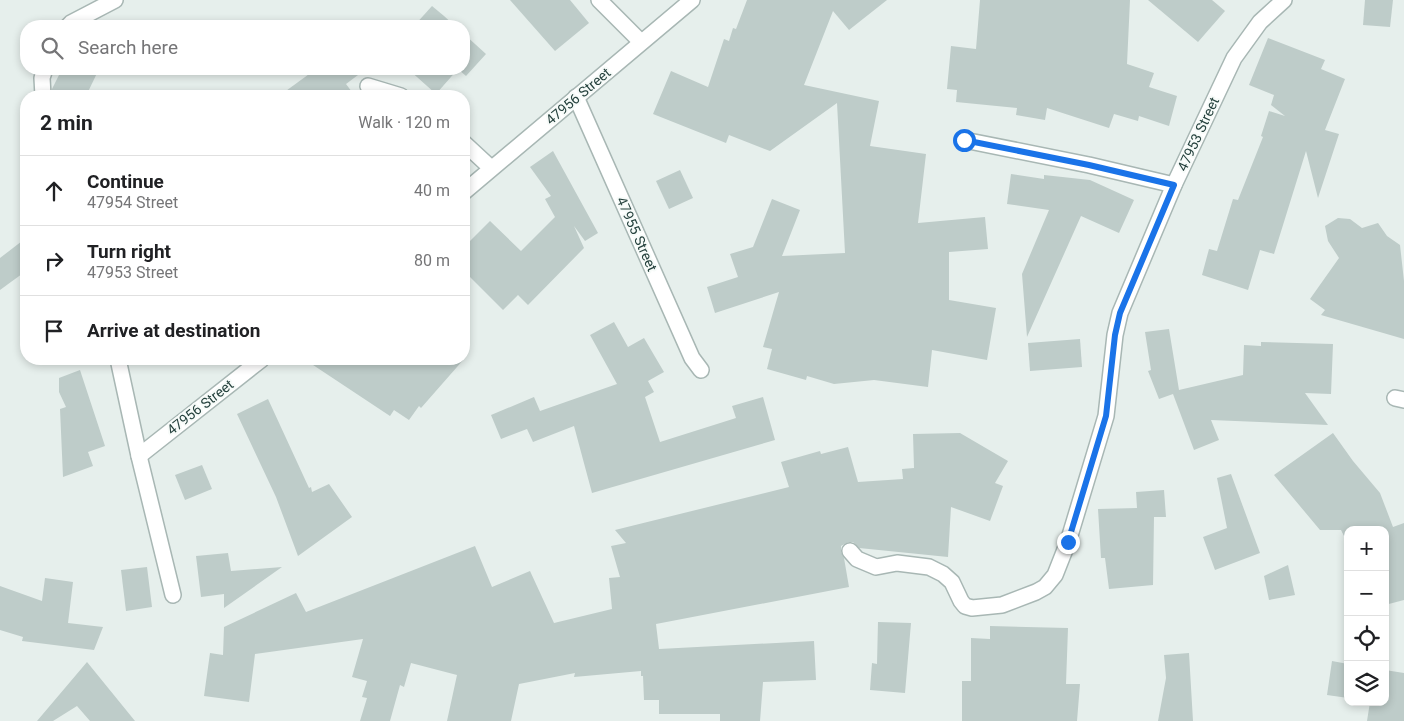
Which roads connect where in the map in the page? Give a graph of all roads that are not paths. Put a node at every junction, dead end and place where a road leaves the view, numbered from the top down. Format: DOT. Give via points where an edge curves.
graph roads {
  1 [pos="115,0"];
  2 [pos="599,0"];
  3 [pos="692,0"];
  4 [pos="1284,0"];
  5 [pos="77,20"];
  6 [pos="642,42"];
  7 [pos="43,75"];
  8 [pos="368,86"];
  9 [pos="43,90"];
  10 [pos="381,90"];
  11 [pos="576,97"];
  12 [pos="964,140"];
  13 [pos="470,149"];
  14 [pos="491,168"];
  15 [pos="1174,185"];
  16 [pos="470,187"];
  17 [pos="119,365"];
  18 [pos="254,365"];
  19 [pos="701,370"];
  20 [pos="139,456"];
  21 [pos="850,551"];
  22 [pos="173,595"];
  1 -- 5 [label="street"];
  2 -- 6 [label="street"];
  3 -- 6 [label="street, 47956 Street"];
  4 -- 15 [label="street, 47953 Street" via="1260,22 1234,58"];
  6 -- 11 [label="street, 47956 Street"];
  7 -- 9 [label="street"];
  8 -- 10 [label="street"];
  11 -- 14 [label="street, 47956 Street"];
  11 -- 19 [label="street, 47955 Street" via="692,358"];
  12 -- 15 [label="street"];
  13 -- 14 [label="street"];
  14 -- 16 [label="street, 47956 Street"];
  15 -- 21 [label="street, 47953 Street" via="1120,313 1106,416 1055,575 1036,592 1002,605 972,608 965,606 952,582 943,574 928,567 897,563 876,567 857,559"];
  17 -- 20 [label="street"];
  18 -- 20 [label="street, 47956 Street"];
  20 -- 22 [label="street"];
}
